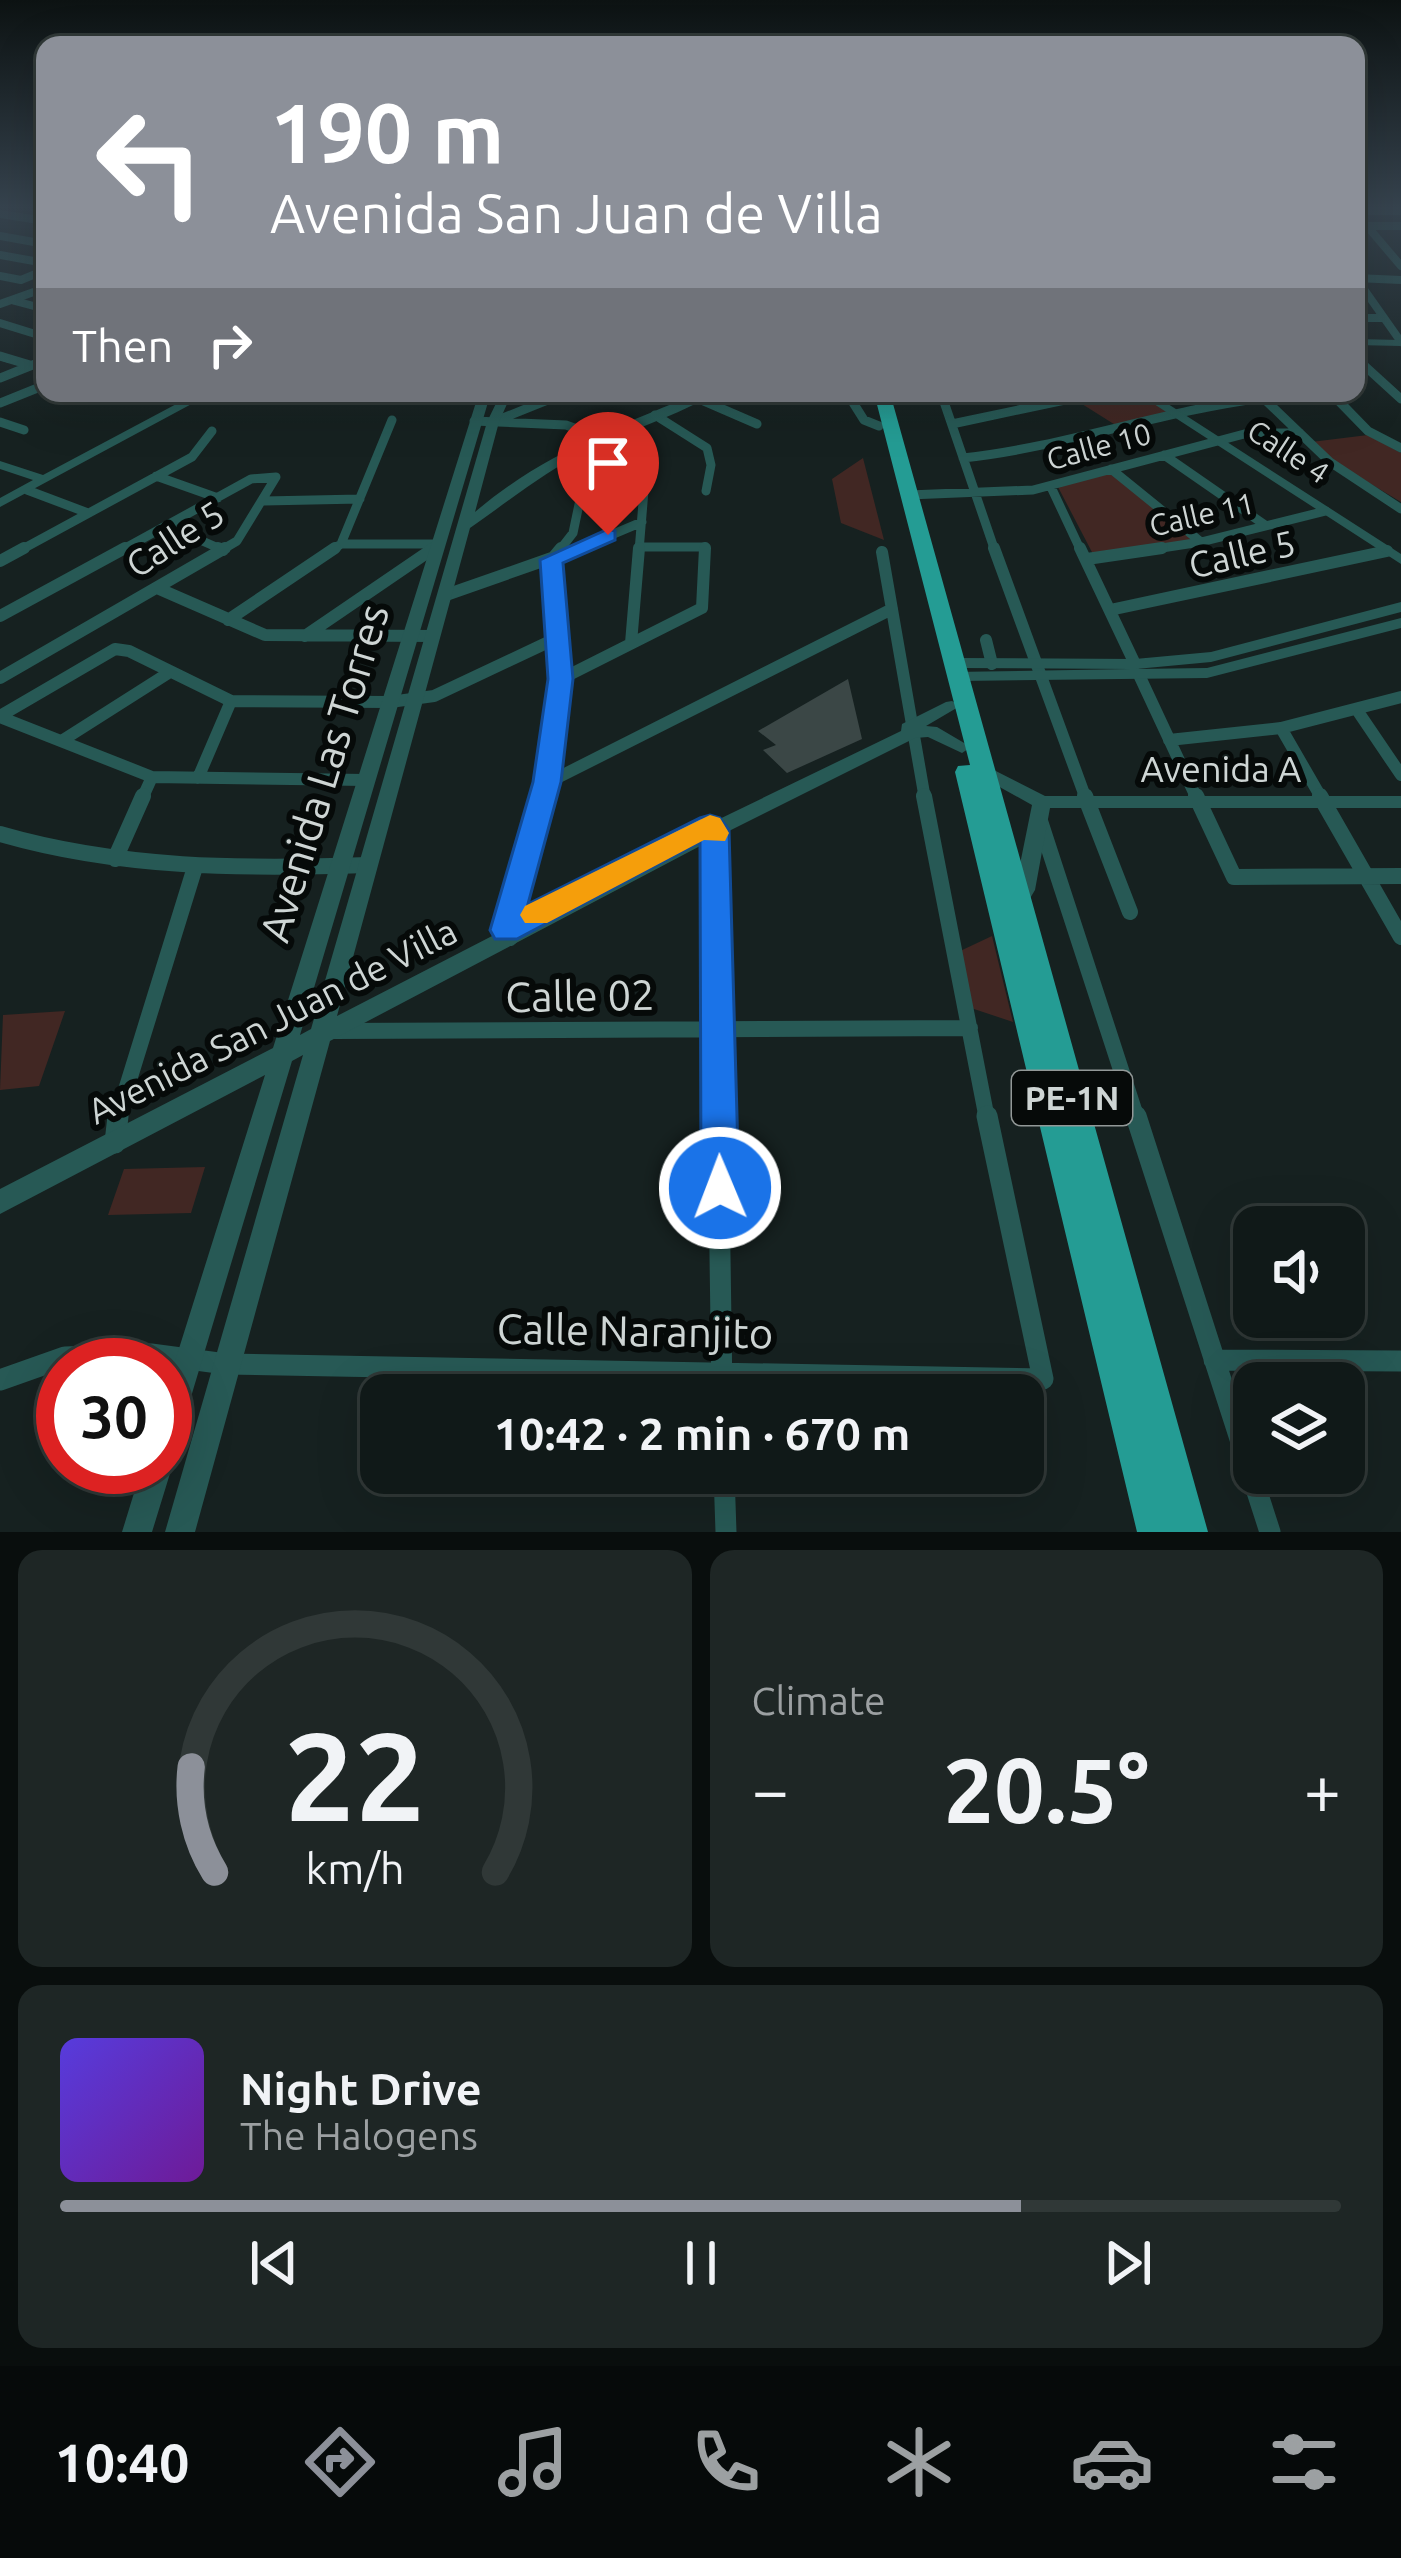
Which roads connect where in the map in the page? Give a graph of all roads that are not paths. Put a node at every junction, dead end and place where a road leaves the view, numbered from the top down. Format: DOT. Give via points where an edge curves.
graph roads {
  1 [pos="1365,291"];
  2 [pos="36,292"];
  3 [pos="12,300"];
  4 [pos="1365,300"];
  5 [pos="1371,300"];
  6 [pos="0,304"];
  7 [pos="36,306"];
  8 [pos="1365,318"];
  9 [pos="1384,318"];
  10 [pos="2,325"];
  11 [pos="36,334"];
  12 [pos="1365,342"];
  13 [pos="1401,342"];
  14 [pos="0,356"];
  15 [pos="36,363"];
  16 [pos="31,365"];
  17 [pos="1365,372"];
  18 [pos="0,378"];
  19 [pos="36,389"];
  20 [pos="1401,399"];
  21 [pos="189,402"];
  22 [pos="482,402"];
  23 [pos="502,402"];
  24 [pos="543,402"];
  25 [pos="687,402"];
  26 [pos="706,402"];
  27 [pos="853,402"];
  28 [pos="873,402"];
  29 [pos="884,402"];
  30 [pos="944,402"];
  31 [pos="1056,402"];
  32 [pos="1157,402"];
  33 [pos="1224,402"];
  34 [pos="1267,402"];
  35 [pos="1340,402"];
  36 [pos="0,403"];
  37 [pos="1173,412"];
  38 [pos="655,415"];
  39 [pos="392,420"];
  40 [pos="474,421"];
  41 [pos="0,422"];
  42 [pos="493,422"];
  43 [pos="758,424"];
  44 [pos="952,424"];
  45 [pos="879,426"];
  46 [pos="24,430"];
  47 [pos="212,431"];
  48 [pos="1300,433"];
  49 [pos="607,435"];
  50 [pos="1216,440"];
  51 [pos="1401,448"];
  52 [pos="1164,454"];
  53 [pos="964,458"];
  54 [pos="0,464"];
  55 [pos="1112,469"];
  56 [pos="646,470"];
  57 [pos="156,476"];
  58 [pos="45,480"];
  59 [pos="1051,487"];
  60 [pos="27,490"];
  61 [pos="706,490"];
  62 [pos="975,493"];
  63 [pos="909,495"];
  64 [pos="218,499"];
  65 [pos="360,499"];
  66 [pos="264,500"];
  67 [pos="0,503"];
  68 [pos="1399,506"];
  69 [pos="1326,512"];
  70 [pos="88,513"];
  71 [pos="642,522"];
  72 [pos="1264,525"];
  73 [pos="168,526"];
  74 [pos="465,527"];
  75 [pos="1201,542"];
  76 [pos="341,544"];
  77 [pos="439,544"];
  78 [pos="640,547"];
  79 [pos="223,550"];
  80 [pos="1387,551"];
  81 [pos="882,552"];
  82 [pos="1087,559"];
  83 [pos="551,560"];
  84 [pos="1401,560"];
  85 [pos="0,561"];
  86 [pos="157,588"];
  87 [pos="446,595"];
  88 [pos="1401,607"];
  89 [pos="892,609"];
  90 [pos="1110,610"];
  91 [pos="0,616"];
  92 [pos="228,620"];
  93 [pos="1401,623"];
  94 [pos="409,636"];
  95 [pos="434,636"];
  96 [pos="302,638"];
  97 [pos="557,638"];
  98 [pos="986,640"];
  99 [pos="631,643"];
  100 [pos="992,664"];
  101 [pos="1037,670"];
  102 [pos="1137,670"];
  103 [pos="170,672"];
  104 [pos="0,678"];
  105 [pos="561,679"];
  106 [pos="955,682"];
  107 [pos="1401,697"];
  108 [pos="417,700"];
  109 [pos="232,701"];
  110 [pos="390,702"];
  111 [pos="1357,710"];
  112 [pos="0,717"];
  113 [pos="1281,728"];
  114 [pos="910,730"];
  115 [pos="63,740"];
  116 [pos="1168,740"];
  117 [pos="973,759"];
  118 [pos="1401,775"];
  119 [pos="152,777"];
  120 [pos="198,778"];
  121 [pos="366,780"];
  122 [pos="547,782"];
  123 [pos="1089,802"];
  124 [pos="1323,802"];
  125 [pos="1401,802"];
  126 [pos="1198,803"];
  127 [pos="1040,808"];
  128 [pos="712,827"];
  129 [pos="0,834"];
  130 [pos="115,859"];
  131 [pos="368,865"];
  132 [pos="339,866"];
  133 [pos="195,867"];
  134 [pos="1364,875"];
  135 [pos="1401,875"];
  136 [pos="1019,900"];
  137 [pos="1130,912"];
  138 [pos="508,934"];
  139 [pos="1401,938"];
  140 [pos="970,1028"];
  141 [pos="719,1030"];
  142 [pos="326,1033"];
  143 [pos="283,1053"];
  144 [pos="114,1138"];
  145 [pos="0,1191"];
  146 [pos="0,1202"];
  147 [pos="192,1352"];
  148 [pos="192,1359"];
  149 [pos="1214,1360"];
  150 [pos="1401,1360"];
  151 [pos="226,1364"];
  152 [pos="36,1367"];
  153 [pos="722,1371"];
  154 [pos="0,1380"];
  155 [pos="148,1494"];
  156 [pos="725,1494"];
  157 [pos="136,1532"];
  158 [pos="180,1532"];
  159 [pos="726,1532"];
  160 [pos="1158,1532"];
  161 [pos="1187,1532"];
  162 [pos="1270,1532"];
  1 -- 5 [label="street"];
  2 -- 3 [label="street"];
  3 -- 6 [label="street"];
  3 -- 7 [label="street"];
  4 -- 5 [label="street"];
  5 -- 9 [label="street"];
  8 -- 9 [label="street"];
  9 -- 13 [label="street"];
  10 -- 11 [label="street"];
  12 -- 13 [label="street"];
  14 -- 16 [label="street"];
  15 -- 16 [label="street"];
  16 -- 18 [label="street"];
  17 -- 20 [label="street"];
  19 -- 36 [label="street"];
  21 -- 58 [label="street"];
  22 -- 40 [label="street, Avenida Las Torres"];
  23 -- 42 [label="street, Avenida Las Torres"];
  24 -- 42 [label="street"];
  25 -- 38 [label="street"];
  26 -- 43 [label="street"];
  27 -- 45 [label="street"];
  28 -- 45 [label="highway, PE-1N"];
  29 -- 63 [label="highway, PE-1N"];
  30 -- 44 [label="street"];
  31 -- 44 [label="street"];
  32 -- 37 [label="street, Calle 4"];
  33 -- 37 [label="street"];
  34 -- 48 [label="street"];
  35 -- 51 [label="street" via="1368,431"];
  37 -- 50 [label="street, Calle 4"];
  37 -- 53 [label="street"];
  38 -- 49 [label="street"];
  38 -- 61 [label="street" via="705,445"];
  39 -- 65 [label="street"];
  40 -- 42 [label="street"];
  40 -- 77 [label="street, Avenida Las Torres"];
  41 -- 46 [label="street"];
  42 -- 49 [label="street"];
  42 -- 74 [label="street, Avenida Las Torres"];
  44 -- 53 [label="street"];
  45 -- 106 [label="highway, PE-1N"];
  47 -- 57 [label="street" via="196,454"];
  48 -- 50 [label="street, Calle 10"];
  48 -- 68 [label="street"];
  49 -- 56 [label="street" via="644,451"];
  49 -- 74 [label="street" via="508,489"];
  50 -- 52 [label="street, Calle 10"];
  50 -- 69 [label="street, Calle 4"];
  52 -- 55 [label="street, Calle 10"];
  52 -- 72 [label="street, Calle 5"];
  53 -- 62 [label="street"];
  54 -- 58 [label="street"];
  55 -- 59 [label="street, Calle 10"];
  55 -- 75 [label="street"];
  56 -- 71 [label="street"];
  56 -- 83 [label="street" via="587,470 573,533"];
  57 -- 64 [label="street"];
  57 -- 70 [label="street"];
  58 -- 60 [label="street"];
  59 -- 62 [label="street, Calle 10"];
  59 -- 82 [label="street"];
  60 -- 67 [label="street"];
  60 -- 70 [label="street"];
  62 -- 63 [label="street, Calle 10"];
  62 -- 101 [label="street"];
  63 -- 106 [label="highway, PE-1N"];
  64 -- 66 [label="street, Calle 5" via="268,474 276,479"];
  64 -- 73 [label="street, Calle 5"];
  65 -- 66 [label="street"];
  65 -- 76 [label="street"];
  66 -- 79 [label="street, Calle 5" via="248,531"];
  69 -- 72 [label="street, Calle 11"];
  69 -- 80 [label="street, Calle 4"];
  70 -- 85 [label="street"];
  71 -- 78 [label="street"];
  71 -- 83 [label="street"];
  72 -- 75 [label="street, Calle 11"];
  73 -- 79 [label="street"];
  73 -- 91 [label="street, Calle 5"];
  74 -- 77 [label="street"];
  74 -- 87 [label="street, Avenida Las Torres"];
  75 -- 82 [label="street, Calle 11"];
  76 -- 77 [label="street"];
  76 -- 92 [label="street"];
  77 -- 94 [label="street, Avenida Las Torres"];
  77 -- 96 [label="street"];
  78 -- 99 [label="street"];
  78 -- 99 [label="street" via="705,547 704,605"];
  79 -- 86 [label="street, Calle 5"];
  80 -- 84 [label="street, Calle 4"];
  80 -- 90 [label="street, Calle 5"];
  81 -- 89 [label="street"];
  82 -- 90 [label="street"];
  83 -- 87 [label="street"];
  83 -- 97 [label="street"];
  86 -- 92 [label="street"];
  86 -- 104 [label="street, Calle 5"];
  87 -- 95 [label="street, Avenida Las Torres"];
  88 -- 102 [label="street"];
  89 -- 114 [label="street"];
  89 -- 122 [label="street"];
  90 -- 102 [label="street"];
  92 -- 96 [label="street"];
  93 -- 102 [label="street" via="1233,668"];
  94 -- 95 [label="street"];
  94 -- 96 [label="street"];
  94 -- 110 [label="street, Avenida Las Torres"];
  95 -- 108 [label="street, Avenida Las Torres"];
  97 -- 105 [label="street"];
  97 -- 108 [label="street"];
  98 -- 100 [label="street"];
  99 -- 105 [label="street"];
  100 -- 101 [label="street"];
  100 -- 106 [label="street"];
  101 -- 102 [label="street"];
  101 -- 106 [label="street"];
  101 -- 123 [label="street"];
  102 -- 116 [label="street"];
  103 -- 109 [label="street"];
  103 -- 112 [label="street" via="111,650"];
  103 -- 115 [label="street"];
  105 -- 122 [label="street"];
  106 -- 114 [label="street, Avenida San Juan de Villa"];
  106 -- 117 [label="highway, PE-1N"];
  107 -- 111 [label="street"];
  108 -- 110 [label="street"];
  108 -- 131 [label="street, Avenida Las Torres"];
  109 -- 110 [label="street"];
  109 -- 120 [label="street"];
  110 -- 121 [label="street, Avenida Las Torres"];
  111 -- 113 [label="street"];
  111 -- 118 [label="street"];
  112 -- 115 [label="street"];
  113 -- 116 [label="street"];
  113 -- 124 [label="street"];
  114 -- 117 [label="street" via="931,730"];
  114 -- 128 [label="street, Avenida San Juan de Villa"];
  114 -- 140 [label="street"];
  115 -- 119 [label="street"];
  116 -- 126 [label="street"];
  117 -- 127 [label="street, Avenida A"];
  117 -- 136 [label="highway, PE-1N"];
  117 -- 160 [label="highway, PE-1N"];
  119 -- 120 [label="street"];
  119 -- 130 [label="street"];
  120 -- 121 [label="street"];
  121 -- 132 [label="street, Avenida Las Torres"];
  122 -- 138 [label="street"];
  123 -- 126 [label="street, Avenida A"];
  123 -- 127 [label="street, Avenida A"];
  123 -- 137 [label="street"];
  124 -- 125 [label="street, Avenida A"];
  124 -- 126 [label="street, Avenida A"];
  124 -- 134 [label="street"];
  126 -- 134 [label="street" via="1234,877"];
  127 -- 136 [label="street"];
  127 -- 149 [label="street"];
  128 -- 138 [label="street, Avenida San Juan de Villa"];
  128 -- 141 [label="street"];
  129 -- 130 [label="street"];
  130 -- 133 [label="street"];
  131 -- 132 [label="street"];
  131 -- 142 [label="street, Avenida Las Torres"];
  132 -- 133 [label="street"];
  132 -- 143 [label="street, Avenida Las Torres"];
  133 -- 144 [label="street"];
  134 -- 135 [label="street"];
  134 -- 139 [label="street"];
  136 -- 161 [label="highway, PE-1N"];
  138 -- 142 [label="street, Avenida San Juan de Villa"];
  140 -- 141 [label="street, Calle 02"];
  140 -- 153 [label="street, Calle Naranjito" via="1042,1378"];
  141 -- 142 [label="street, Calle 02"];
  141 -- 153 [label="street"];
  142 -- 143 [label="street, Avenida San Juan de Villa"];
  142 -- 151 [label="street, Avenida Las Torres"];
  143 -- 144 [label="street, Avenida San Juan de Villa"];
  143 -- 147 [label="street, Avenida Las Torres"];
  144 -- 145 [label="street, Avenida San Juan de Villa"];
  144 -- 146 [label="street, Avenida San Juan de Villa"];
  148 -- 151 [label="street, Calle Naranjito"];
  149 -- 150 [label="street"];
  149 -- 162 [label="street"];
  151 -- 153 [label="street, Calle Naranjito"];
  151 -- 158 [label="street, Avenida Las Torres"];
  152 -- 154 [label="street, Calle Naranjito"];
  155 -- 157 [label="street"];
  156 -- 159 [label="street"];
}
